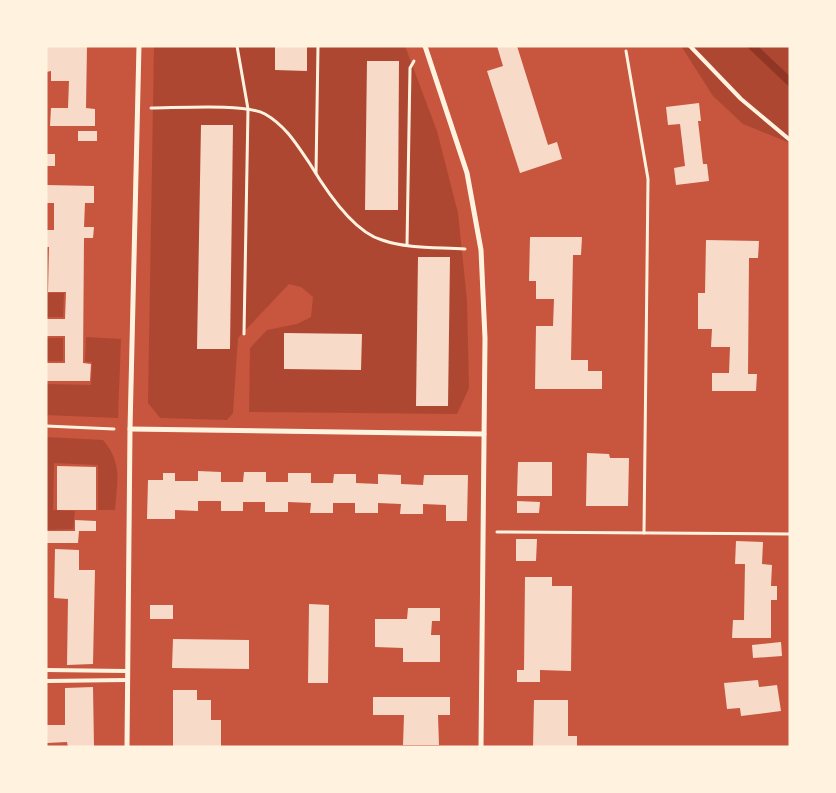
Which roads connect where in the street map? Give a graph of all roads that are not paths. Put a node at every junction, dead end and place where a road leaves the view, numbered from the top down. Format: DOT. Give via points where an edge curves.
graph roads {
  1 [pos="139,46"];
  2 [pos="425,46"];
  3 [pos="690,46"];
  4 [pos="790,140"];
  5 [pos="130,429"];
  6 [pos="484,434"];
  7 [pos="46,670"];
  8 [pos="127,671"];
  9 [pos="127,680"];
  10 [pos="46,681"];
  11 [pos="127,747"];
  12 [pos="481,747"];
  1 -- 5 [label="street"];
  2 -- 6 [label="street" via="468,173 481,250 485,338"];
  3 -- 4 [label="lane" via="741,99"];
  5 -- 6 [label="street"];
  5 -- 8 [label="street"];
  6 -- 12 [label="street"];
  7 -- 8 [label="lane"];
  8 -- 9 [label="street"];
  9 -- 10 [label="lane"];
  9 -- 11 [label="street"];
}
